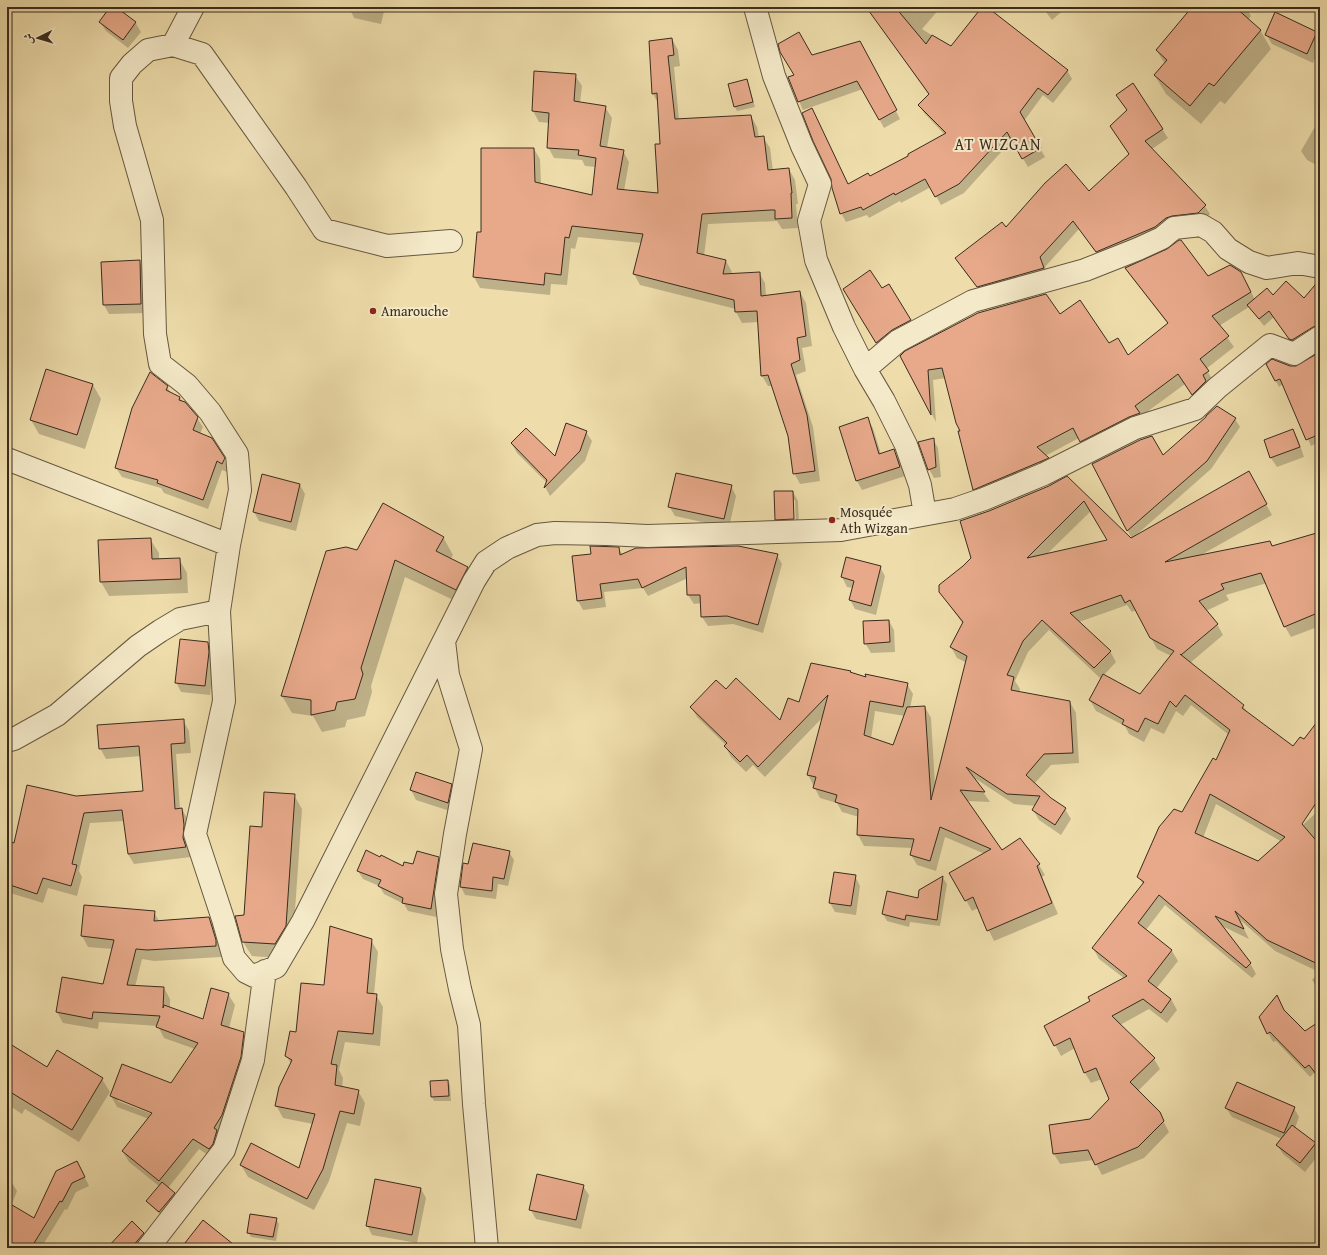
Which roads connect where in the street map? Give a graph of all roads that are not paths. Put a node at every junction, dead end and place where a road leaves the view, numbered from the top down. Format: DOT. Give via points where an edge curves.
graph roads {
  1 [pos="193,7"];
  2 [pos="755,7"];
  3 [pos="173,45"];
  4 [pos="451,241"];
  5 [pos="1320,249"];
  6 [pos="1320,255"];
  7 [pos="1320,267"];
  8 [pos="1320,337"];
  9 [pos="865,369"];
  10 [pos="7,459"];
  11 [pos="925,514"];
  12 [pos="229,545"];
  13 [pos="220,611"];
  14 [pos="444,641"];
  15 [pos="7,741"];
  16 [pos="265,971"];
  17 [pos="148,1248"];
  18 [pos="487,1248"];
  1 -- 3 [label="street"];
  2 -- 9 [label="street" via="774,76 820,184 809,221 816,260"];
  3 -- 4 [label="street" via="202,54 324,230 387,246"];
  3 -- 12 [label="street" via="148,50 132,64 121,78 121,101 125,126 152,220 155,334 160,364 192,390 210,412 237,454 240,490"];
  5 -- 6 [label="street"];
  7 -- 9 [label="street" via="1298,263 1267,268 1249,262 1228,249 1213,232 1202,225 1174,228 1162,238 1085,270 973,300 898,341"];
  8 -- 11 [label="street" via="1294,354 1270,346 1195,409 1135,428 1044,474 984,499"];
  9 -- 11 [label="street" via="906,445 920,485"];
  10 -- 12 [label="street"];
  11 -- 14 [label="street" via="841,530 646,536 554,533 537,535 507,548 486,562"];
  12 -- 13 [label="street"];
  13 -- 15 [label="street" via="180,619 160,631 138,646 58,715"];
  13 -- 16 [label="street" via="224,701 195,834 234,958 246,972 254,976"];
  14 -- 16 [label="street" via="303,921 276,967"];
  14 -- 18 [label="street" via="448,675 471,749 446,894 452,949 469,1025"];
  16 -- 17 [label="street" via="253,1060 224,1150"];
}
